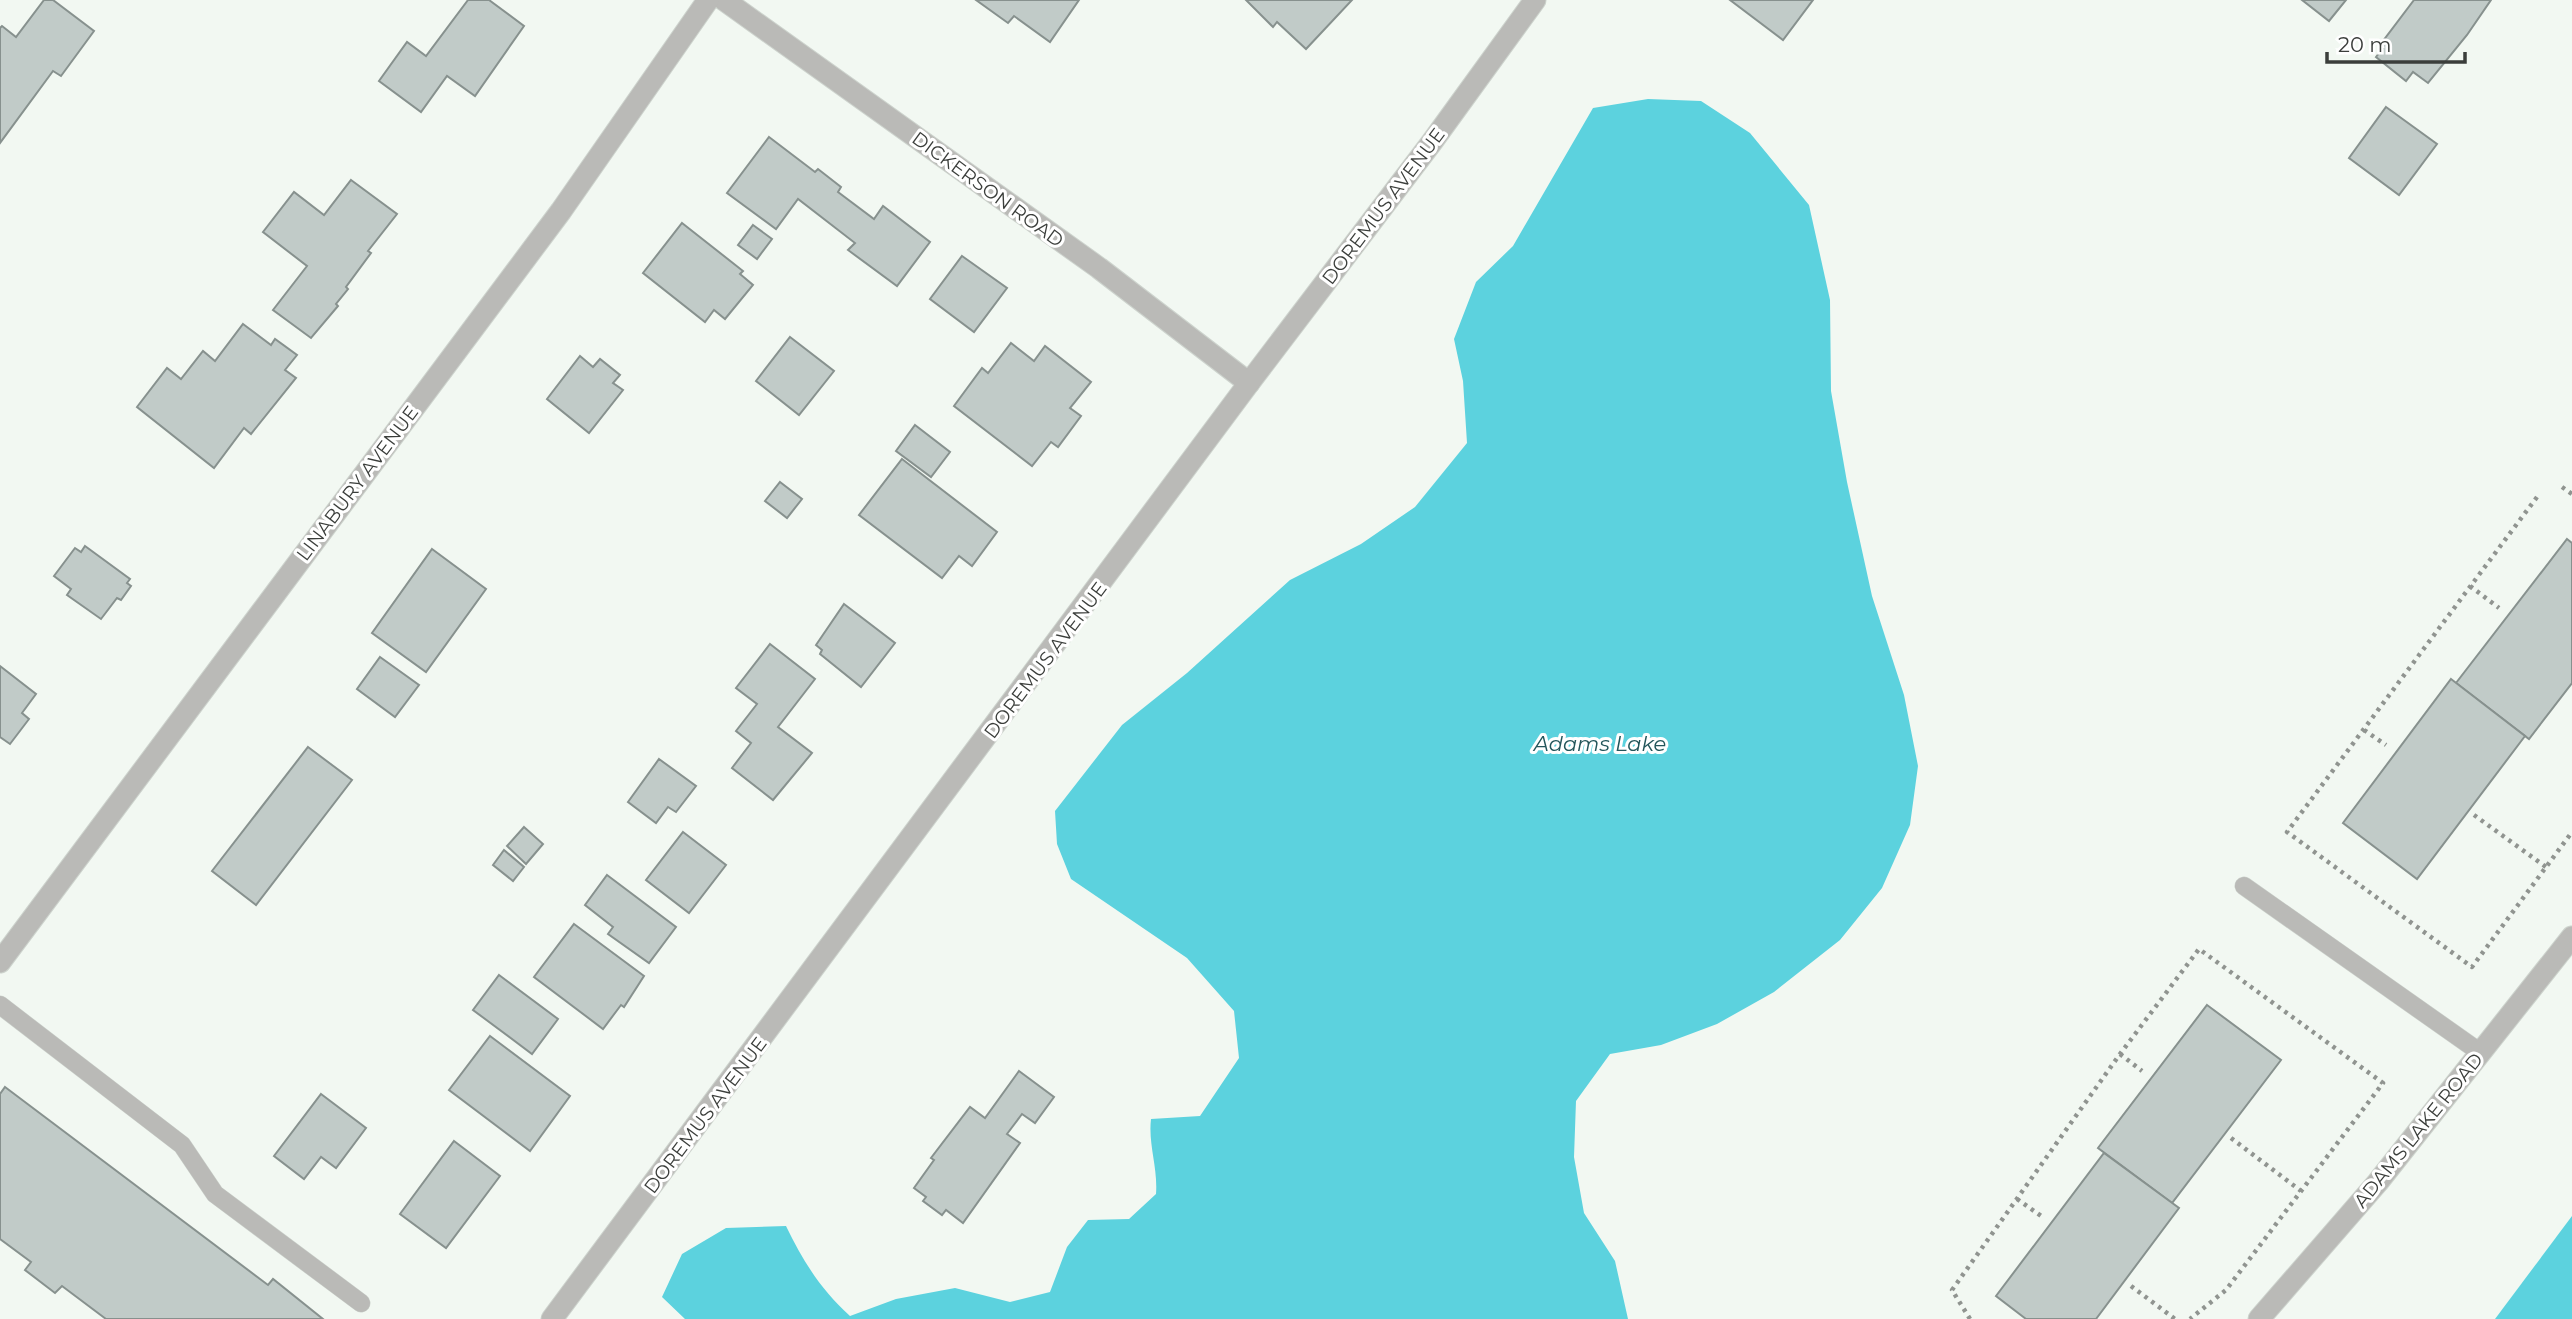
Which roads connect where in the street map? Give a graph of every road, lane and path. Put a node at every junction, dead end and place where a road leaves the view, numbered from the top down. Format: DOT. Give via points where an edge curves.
graph roads {
  1 [pos="708,0"];
  2 [pos="723,0"];
  3 [pos="1535,0"];
  4 [pos="1249,383"];
  5 [pos="2562,487"];
  6 [pos="2572,494"];
  7 [pos="2537,497"];
  8 [pos="2470,586"];
  9 [pos="2499,608"];
  10 [pos="2364,730"];
  11 [pos="2386,745"];
  12 [pos="2474,815"];
  13 [pos="2572,832"];
  14 [pos="2546,867"];
  15 [pos="2244,886"];
  16 [pos="2572,937"];
  17 [pos="0,961"];
  18 [pos="0,1005"];
  19 [pos="2481,1053"];
  20 [pos="2120,1054"];
  21 [pos="2142,1071"];
  22 [pos="2231,1138"];
  23 [pos="2301,1191"];
  24 [pos="2017,1199"];
  25 [pos="2044,1218"];
  26 [pos="2132,1286"];
  27 [pos="362,1303"];
  28 [pos="552,1319"];
  29 [pos="1970,1319"];
  30 [pos="2175,1319"];
  31 [pos="2190,1319"];
  32 [pos="2259,1319"];
  1 -- 17 [label="street, LINABURY AVENUE" via="561,211"];
  2 -- 4 [label="street, DICKERSON ROAD" via="1099,268"];
  3 -- 4 [label="street, DOREMUS AVENUE"];
  4 -- 28 [label="street, DOREMUS AVENUE"];
  5 -- 6 [label="path"];
  7 -- 8 [label="path"];
  8 -- 9 [label="path"];
  8 -- 10 [label="path"];
  10 -- 11 [label="path"];
  10 -- 14 [label="path" via="2287,832 2472,967"];
  12 -- 14 [label="path"];
  13 -- 14 [label="path"];
  15 -- 19 [label="lane"];
  16 -- 19 [label="street, ADAMS LAKE ROAD"];
  18 -- 27 [label="lane" via="182,1145 215,1194"];
  19 -- 32 [label="street, ADAMS LAKE ROAD" via="2378,1182"];
  20 -- 21 [label="path"];
  20 -- 23 [label="path" via="2199,949 2384,1083"];
  20 -- 24 [label="path"];
  22 -- 23 [label="path"];
  23 -- 31 [label="path" via="2226,1290"];
  24 -- 25 [label="path"];
  24 -- 29 [label="path" via="1952,1290"];
  26 -- 30 [label="path"];
}
